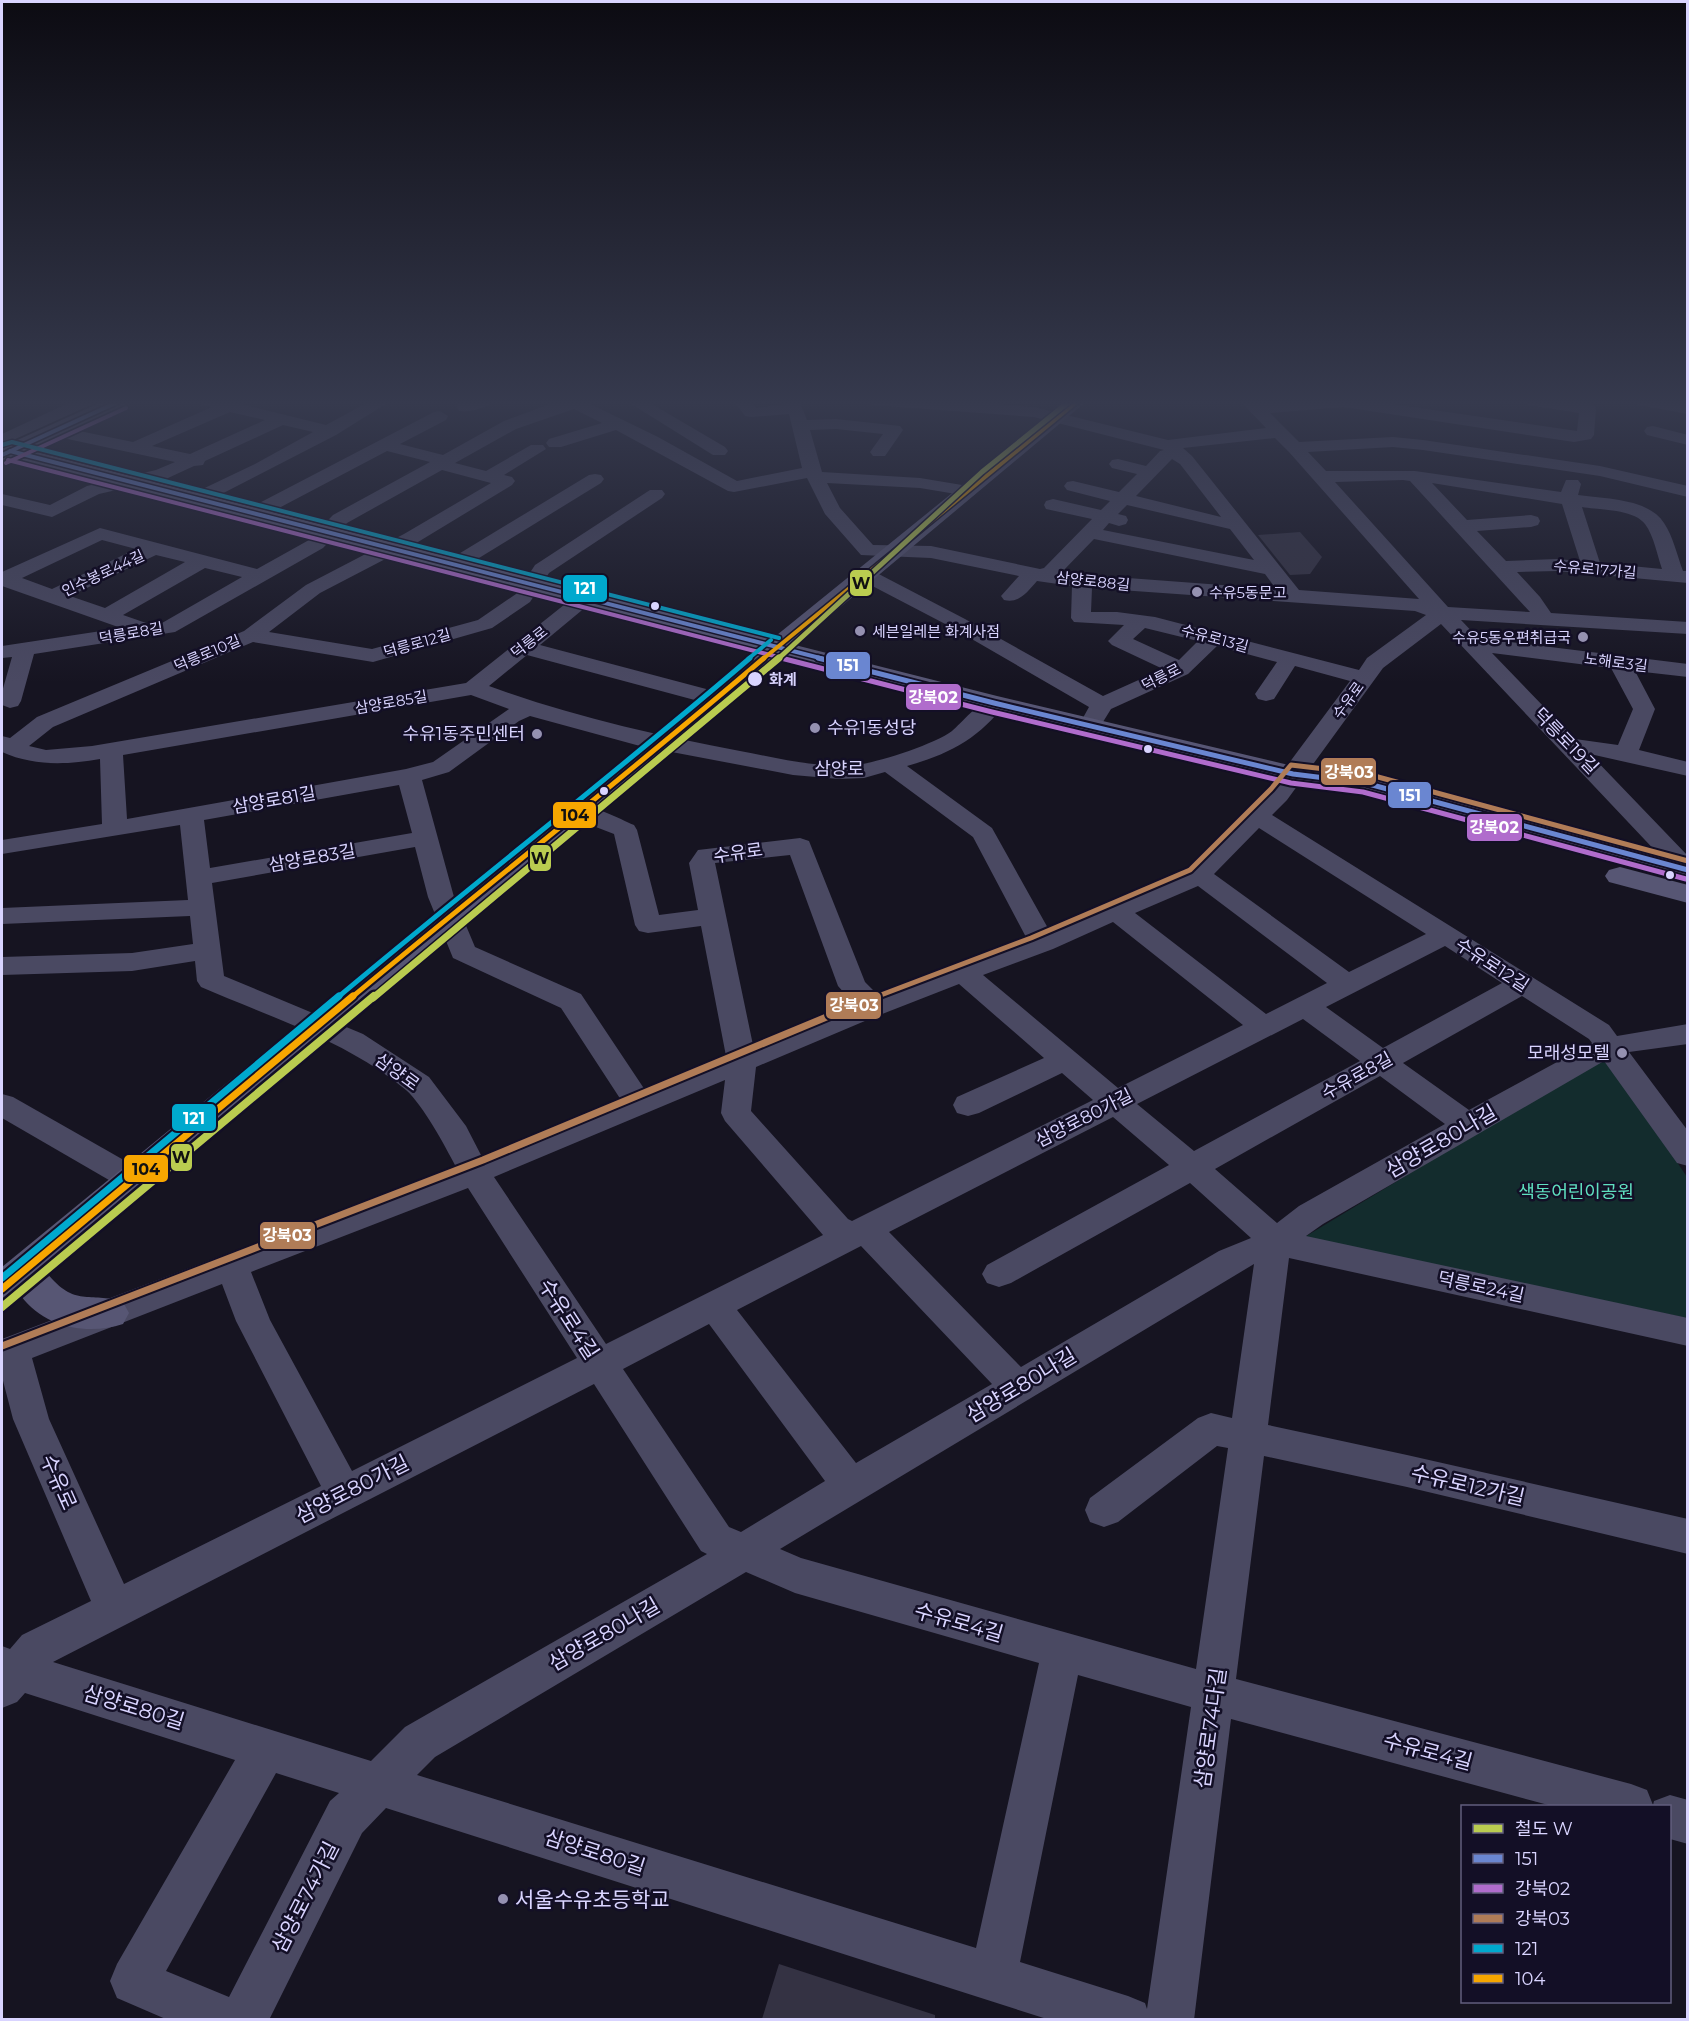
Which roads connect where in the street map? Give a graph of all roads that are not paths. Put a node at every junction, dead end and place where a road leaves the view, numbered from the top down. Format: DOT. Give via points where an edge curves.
graph roads {
  1 [pos="85,494"];
  2 [pos="179,494"];
  3 [pos="207,494"];
  4 [pos="291,494"];
  5 [pos="385,494"];
  6 [pos="473,494"];
  7 [pos="570,494"];
  8 [pos="656,494"];
  9 [pos="824,494"];
  10 [pos="964,494"];
  11 [pos="1105,494"];
  12 [pos="1129,494"];
  13 [pos="1211,494"];
  14 [pos="1336,494"];
  15 [pos="1432,494"];
  16 [pos="1538,494"];
  17 [pos="1569,494"];
  18 [pos="197,499"];
  19 [pos="1124,499"];
  20 [pos="1570,499"];
  21 [pos="2,500"];
  22 [pos="22,505"];
  23 [pos="1053,505"];
  24 [pos="253,514"];
  25 [pos="2,517"];
  26 [pos="1106,517"];
  27 [pos="1531,521"];
  28 [pos="1235,523"];
  29 [pos="1462,526"];
  30 [pos="1168,531"];
  31 [pos="327,532"];
  32 [pos="1090,533"];
  33 [pos="390,548"];
  34 [pos="153,549"];
  35 [pos="895,551"];
  36 [pos="202,561"];
  37 [pos="454,565"];
  38 [pos="1502,567"];
  39 [pos="1592,568"];
  40 [pos="1271,569"];
  41 [pos="866,575"];
  42 [pos="1041,575"];
  43 [pos="260,576"];
  44 [pos="1681,577"];
  45 [pos="2,579"];
  46 [pos="1082,581"];
  47 [pos="532,584"];
  48 [pos="1011,596"];
  49 [pos="52,597"];
  50 [pos="586,597"];
  51 [pos="1294,598"];
  52 [pos="1442,613"];
  53 [pos="107,616"];
  54 [pos="1543,617"];
  55 [pos="1140,621"];
  56 [pos="1688,628"];
  57 [pos="148,631"];
  58 [pos="251,635"];
  59 [pos="1213,638"];
  60 [pos="1473,644"];
  61 [pos="523,647"];
  62 [pos="777,647"];
  63 [pos="25,649"];
  64 [pos="2,652"];
  65 [pos="197,657"];
  66 [pos="1290,658"];
  67 [pos="1619,662"];
  68 [pos="1180,669"];
  69 [pos="1688,671"];
  70 [pos="1364,678"];
  71 [pos="473,688"];
  72 [pos="1266,694"];
  73 [pos="717,699"];
  74 [pos="10,701"];
  75 [pos="994,703"];
  76 [pos="528,708"];
  77 [pos="1096,715"];
  78 [pos="666,742"];
  79 [pos="9,743"];
  80 [pos="1572,746"];
  81 [pos="111,750"];
  82 [pos="1626,754"];
  83 [pos="889,764"];
  84 [pos="1688,770"];
  85 [pos="1293,774"];
  86 [pos="409,776"];
  87 [pos="579,812"];
  88 [pos="191,815"];
  89 [pos="1257,816"];
  90 [pos="115,830"];
  91 [pos="425,838"];
  92 [pos="2,847"];
  93 [pos="1199,875"];
  94 [pos="1687,876"];
  95 [pos="199,878"];
  96 [pos="202,907"];
  97 [pos="1116,911"];
  98 [pos="450,915"];
  99 [pos="2,916"];
  100 [pos="713,916"];
  101 [pos="1446,935"];
  102 [pos="1043,943"];
  103 [pos="208,950"];
  104 [pos="2,966"];
  105 [pos="963,973"];
  106 [pos="1522,984"];
  107 [pos="1347,985"];
  108 [pos="1305,1006"];
  109 [pos="874,1007"];
  110 [pos="315,1027"];
  111 [pos="1264,1027"];
  112 [pos="1688,1034"];
  113 [pos="1610,1046"];
  114 [pos="1065,1060"];
  115 [pos="742,1061"];
  116 [pos="1382,1062"];
  117 [pos="1114,1102"];
  118 [pos="639,1104"];
  119 [pos="968,1105"];
  120 [pos="4,1109"];
  121 [pos="1468,1125"];
  122 [pos="1688,1155"];
  123 [pos="1191,1167"];
  124 [pos="474,1172"];
  125 [pos="132,1179"];
  126 [pos="858,1232"];
  127 [pos="1274,1242"];
  128 [pos="232,1266"];
  129 [pos="999,1274"];
  130 [pos="13,1279"];
  131 [pos="714,1305"];
  132 [pos="109,1313"];
  133 [pos="1688,1332"];
  134 [pos="7,1352"];
  135 [pos="598,1364"];
  136 [pos="1018,1387"];
  137 [pos="1248,1437"];
  138 [pos="851,1486"];
  139 [pos="344,1493"];
  140 [pos="1104,1510"];
  141 [pos="1688,1537"];
  142 [pos="744,1551"];
  143 [pos="115,1609"];
  144 [pos="1062,1651"];
  145 [pos="7,1675"];
  146 [pos="1215,1694"];
  147 [pos="266,1748"];
  148 [pos="377,1783"];
  149 [pos="1627,1805"];
  150 [pos="1671,1817"];
  151 [pos="1688,1822"];
  152 [pos="993,1977"];
  153 [pos="226,2019"];
  154 [pos="243,2019"];
  155 [pos="1128,2019"];
  156 [pos="1170,2019"];
  1 -- 22 [label="street" via="52,512"];
  2 -- 18 [label="main road"];
  3 -- 18 [label="street"];
  4 -- 24 [label="street"];
  5 -- 31 [label="street, 덕릉로8길" via="340,519"];
  6 -- 33 [label="street, 덕릉로10길"];
  7 -- 37 [label="street"];
  8 -- 47 [label="street" via="542,569"];
  9 -- 35 [label="street, 삼양로88길" via="832,510 868,551"];
  10 -- 35 [label="main road"];
  11 -- 19 [label="street"];
  12 -- 19 [label="street"];
  13 -- 28 [label="street"];
  14 -- 52 [label="street, 덕릉로19길"];
  15 -- 29 [label="street"];
  16 -- 20 [label="street"];
  17 -- 20 [label="street"];
  18 -- 24 [label="main road"];
  19 -- 26 [label="street"];
  19 -- 28 [label="street" via="1225,524"];
  20 -- 39 [label="street"];
  20 -- 44 [label="street" via="1630,509 1648,516"];
  21 -- 22 [label="street"];
  22 -- 25 [label="street"];
  23 -- 26 [label="street"];
  24 -- 31 [label="main road"];
  26 -- 30 [label="street"];
  26 -- 32 [label="street"];
  27 -- 29 [label="street"];
  28 -- 40 [label="street"];
  29 -- 38 [label="street"];
  31 -- 33 [label="main road"];
  31 -- 43 [label="street, 덕릉로8길" via="316,544"];
  32 -- 40 [label="street"];
  32 -- 42 [label="street" via="1051,572"];
  33 -- 37 [label="main road"];
  33 -- 58 [label="street, 덕릉로10길" via="313,589"];
  34 -- 36 [label="street, 인수봉로44길"];
  34 -- 45 [label="street, 인수봉로44길" via="100,534"];
  34 -- 49 [label="street, 인수봉로44길"];
  35 -- 41 [label="main road"];
  35 -- 42 [label="street, 삼양로88길" via="931,552"];
  36 -- 43 [label="street"];
  36 -- 53 [label="street"];
  37 -- 47 [label="main road"];
  38 -- 39 [label="street, 수유로17가길"];
  38 -- 54 [label="street"];
  39 -- 44 [label="street, 수유로17가길"];
  40 -- 51 [label="street"];
  41 -- 62 [label="main road"];
  41 -- 77 [label="street" via="957,623"];
  42 -- 46 [label="street, 삼양로88길"];
  42 -- 48 [label="street" via="1030,577"];
  43 -- 57 [label="street, 덕릉로8길" via="168,628"];
  45 -- 49 [label="street, 인수봉로44길"];
  46 -- 51 [label="street, 삼양로88길"];
  46 -- 55 [label="street, 수유로13길" via="1081,618"];
  47 -- 50 [label="main road"];
  47 -- 58 [label="street, 덕릉로12길" via="524,597 485,624 373,656"];
  49 -- 53 [label="street, 인수봉로44길"];
  50 -- 61 [label="street, 덕릉로"];
  50 -- 62 [label="main road"];
  51 -- 52 [label="street, 삼양로88길" via="1417,605"];
  52 -- 54 [label="street"];
  52 -- 60 [label="street, 덕릉로19길"];
  52 -- 70 [label="street, 수유로" via="1375,663"];
  53 -- 57 [label="street, 인수봉로44길"];
  54 -- 56 [label="street"];
  55 -- 59 [label="street, 수유로13길"];
  55 -- 68 [label="street" via="1119,640"];
  57 -- 63 [label="street, 덕릉로8길"];
  57 -- 65 [label="street, 인수봉로44길"];
  58 -- 65 [label="street, 덕릉로10길"];
  59 -- 66 [label="street, 수유로13길"];
  59 -- 68 [label="street, 덕릉로"];
  60 -- 67 [label="street, 노해로3길"];
  60 -- 80 [label="street, 덕릉로19길"];
  61 -- 71 [label="street, 덕릉로"];
  61 -- 73 [label="street"];
  62 -- 73 [label="main road"];
  62 -- 75 [label="main road"];
  63 -- 64 [label="street, 덕릉로8길"];
  63 -- 74 [label="street"];
  65 -- 79 [label="street, 덕릉로10길" via="45,722"];
  66 -- 70 [label="street, 수유로13길"];
  66 -- 72 [label="street"];
  67 -- 69 [label="street, 노해로3길"];
  67 -- 82 [label="street" via="1644,709"];
  68 -- 77 [label="street, 덕릉로"];
  70 -- 85 [label="street, 수유로"];
  71 -- 76 [label="street, 삼양로85길"];
  71 -- 81 [label="street, 삼양로85길"];
  73 -- 78 [label="main road"];
  75 -- 77 [label="main road"];
  75 -- 83 [label="street, 삼양로" via="955,740"];
  76 -- 78 [label="street, 삼양로85길" via="640,739"];
  76 -- 86 [label="street, 삼양로81길" via="441,767"];
  77 -- 85 [label="main road"];
  78 -- 83 [label="street, 삼양로" via="793,768 864,771"];
  78 -- 87 [label="main road"];
  79 -- 81 [label="street, 삼양로85길" via="25,754 45,758"];
  80 -- 82 [label="street"];
  80 -- 94 [label="street, 덕릉로19길"];
  81 -- 90 [label="street"];
  82 -- 84 [label="street"];
  83 -- 102 [label="street" via="983,833"];
  85 -- 89 [label="street, 수유로"];
  85 -- 94 [label="main road" via="1351,801"];
  86 -- 88 [label="street, 삼양로81길"];
  86 -- 91 [label="street"];
  87 -- 98 [label="main road"];
  87 -- 100 [label="street" via="625,830 648,925"];
  88 -- 90 [label="street, 삼양로81길"];
  88 -- 95 [label="street"];
  89 -- 93 [label="street, 수유로"];
  89 -- 101 [label="street, 수유로12길"];
  90 -- 92 [label="street, 삼양로81길"];
  91 -- 95 [label="street, 삼양로83길"];
  91 -- 98 [label="street" via="441,897"];
  93 -- 97 [label="street, 수유로"];
  93 -- 107 [label="street"];
  95 -- 96 [label="street"];
  96 -- 99 [label="street"];
  96 -- 103 [label="street"];
  97 -- 102 [label="street, 수유로"];
  97 -- 111 [label="street"];
  98 -- 110 [label="main road"];
  98 -- 118 [label="street" via="463,952 571,1001"];
  100 -- 109 [label="street, 수유로" via="702,862 707,855 800,846 852,986"];
  100 -- 115 [label="street, 수유로"];
  101 -- 106 [label="street, 수유로12길"];
  101 -- 107 [label="street, 삼양로80가길"];
  102 -- 105 [label="street, 수유로"];
  103 -- 104 [label="street" via="132,962"];
  103 -- 110 [label="street" via="211,981"];
  105 -- 109 [label="street, 수유로"];
  105 -- 114 [label="street"];
  106 -- 113 [label="street, 수유로12길" via="1599,1032"];
  106 -- 116 [label="street, 수유로8길"];
  107 -- 108 [label="street, 삼양로80가길"];
  108 -- 111 [label="street, 삼양로80가길"];
  108 -- 116 [label="street"];
  109 -- 115 [label="street, 수유로"];
  110 -- 124 [label="street, 삼양로" via="353,1041 418,1084 455,1134"];
  110 -- 125 [label="main road"];
  111 -- 117 [label="street, 삼양로80가길"];
  112 -- 113 [label="street, 삼양로80나길"];
  113 -- 121 [label="street, 삼양로80나길"];
  113 -- 122 [label="street, 수유로12길"];
  114 -- 117 [label="street"];
  114 -- 119 [label="street"];
  115 -- 118 [label="street, 수유로"];
  115 -- 126 [label="street, 수유로" via="736,1113 836,1228"];
  116 -- 121 [label="street"];
  116 -- 123 [label="street, 수유로8길"];
  117 -- 123 [label="street"];
  117 -- 126 [label="street, 삼양로80가길"];
  118 -- 124 [label="street, 수유로"];
  120 -- 125 [label="street"];
  121 -- 127 [label="street, 삼양로80나길" via="1311,1215"];
  123 -- 127 [label="street" via="1258,1223"];
  123 -- 129 [label="street, 수유로8길"];
  124 -- 128 [label="street, 수유로"];
  124 -- 135 [label="street, 수유로4길"];
  125 -- 130 [label="main road"];
  126 -- 131 [label="street, 삼양로80가길"];
  126 -- 136 [label="street" via="879,1242"];
  127 -- 133 [label="street, 덕릉로24길"];
  127 -- 136 [label="street, 삼양로80나길" via="1231,1260"];
  127 -- 137 [label="street, 삼양로74다길"];
  128 -- 132 [label="street, 수유로"];
  128 -- 139 [label="street" via="253,1322"];
  130 -- 132 [label="main road" via="32,1284 56,1306 70,1312 89,1316"];
  131 -- 135 [label="street, 삼양로80가길"];
  131 -- 138 [label="street"];
  132 -- 134 [label="street, 수유로"];
  134 -- 143 [label="street, 수유로" via="31,1419"];
  135 -- 139 [label="street, 삼양로80가길"];
  135 -- 142 [label="street, 수유로4길" via="715,1539"];
  136 -- 138 [label="street, 삼양로80나길"];
  137 -- 140 [label="street" via="1211,1429"];
  137 -- 141 [label="street, 수유로12가길"];
  137 -- 146 [label="street, 삼양로74다길"];
  138 -- 142 [label="street, 삼양로80나길"];
  139 -- 143 [label="street, 삼양로80가길"];
  142 -- 144 [label="street, 수유로4길" via="795,1575"];
  142 -- 148 [label="street, 삼양로80나길" via="420,1742"];
  143 -- 145 [label="street, 삼양로80가길" via="37,1649"];
  144 -- 146 [label="street, 수유로4길"];
  144 -- 152 [label="street"];
  145 -- 147 [label="street, 삼양로80길"];
  146 -- 149 [label="street, 수유로4길"];
  146 -- 156 [label="street, 삼양로74다길"];
  147 -- 148 [label="street, 삼양로80길"];
  147 -- 153 [label="street" via="134,1981"];
  148 -- 152 [label="street, 삼양로80길"];
  148 -- 154 [label="street, 삼양로74가길" via="346,1817"];
  150 -- 151 [label="street"];
  152 -- 155 [label="street, 삼양로80길"];
}
